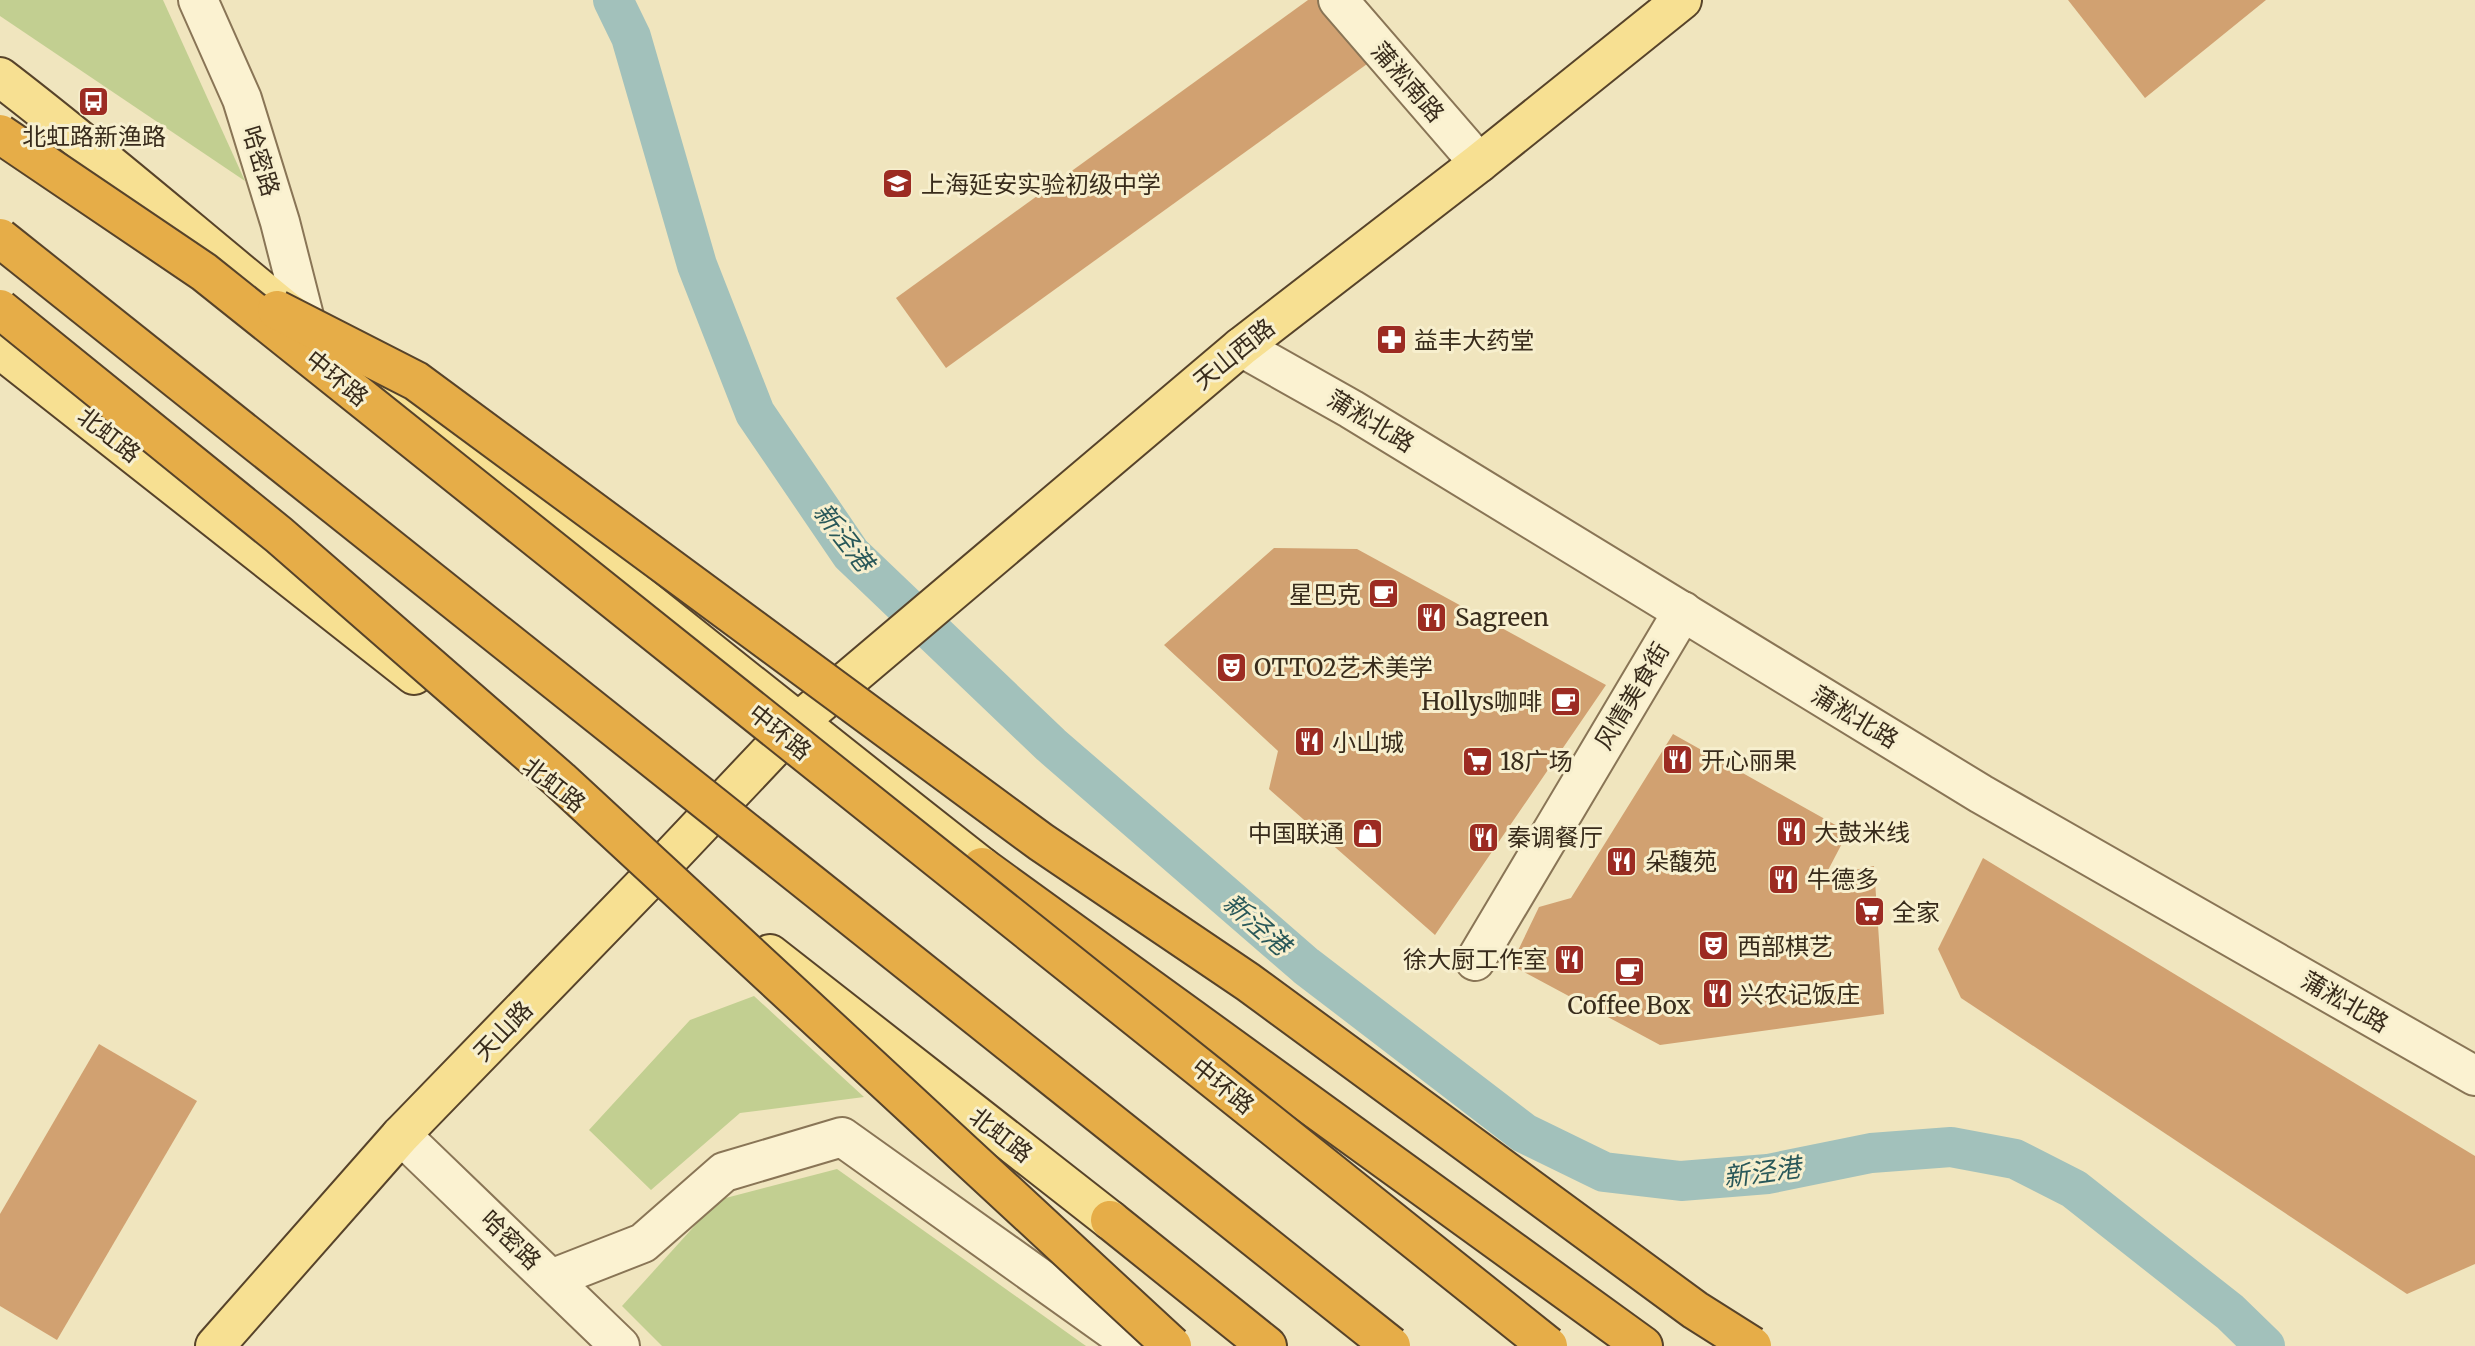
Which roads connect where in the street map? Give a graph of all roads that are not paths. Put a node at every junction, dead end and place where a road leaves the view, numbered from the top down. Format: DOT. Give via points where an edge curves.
graph roads {
  1 [pos="198,0"];
  2 [pos="1338,0"];
  3 [pos="1682,0"];
  4 [pos="0,78"];
  5 [pos="0,134"];
  6 [pos="1479,163"];
  7 [pos="0,237"];
  8 [pos="204,272"];
  9 [pos="0,309"];
  10 [pos="307,328"];
  11 [pos="1241,347"];
  12 [pos="0,349"];
  13 [pos="1683,611"];
  14 [pos="798,722"];
  15 [pos="982,867"];
  16 [pos="660,868"];
  17 [pos="1475,961"];
  18 [pos="2475,1076"];
  19 [pos="401,1135"];
  20 [pos="1110,1220"];
  21 [pos="551,1279"];
  22 [pos="1100,1279"];
  23 [pos="1695,1310"];
  24 [pos="215,1346"];
  25 [pos="620,1346"];
  26 [pos="1135,1346"];
  27 [pos="1157,1346"];
  28 [pos="1172,1346"];
  29 [pos="1267,1346"];
  30 [pos="1391,1346"];
  31 [pos="1548,1346"];
  32 [pos="1643,1346"];
  33 [pos="1740,1346"];
  34 [pos="1752,1346"];
  1 -- 10 [label="street, 哈密路" via="242,99"];
  2 -- 6 [label="street, 蒲淞南路"];
  3 -- 6 [label="main road, 天山西路"];
  4 -- 10 [label="main road"];
  5 -- 8 [label="highway, 中环路, bridge"];
  6 -- 11 [label="main road, 天山西路"];
  7 -- 30 [label="highway, bridge"];
  8 -- 23 [label="highway, bridge" via="416,381 1041,842 1248,982"];
  8 -- 31 [label="highway, 中环路, bridge"];
  9 -- 22 [label="highway, bridge" via="279,535 560,780"];
  10 -- 14 [label="main road"];
  11 -- 13 [label="street, 蒲淞北路" via="1352,409"];
  11 -- 14 [label="main road, 天山西路"];
  12 -- 16 [label="main road, 北虹路"];
  13 -- 17 [label="street, 风情美食街"];
  13 -- 18 [label="street, 蒲淞北路" via="1981,794"];
  14 -- 15 [label="main road"];
  14 -- 16 [label="main road, 天山路"];
  15 -- 32 [label="highway"];
  16 -- 19 [label="main road, 天山路"];
  16 -- 20 [label="main road, 北虹路"];
  19 -- 21 [label="street, 哈密路"];
  19 -- 24 [label="main road, 天山路"];
  20 -- 29 [label="highway"];
  21 -- 25 [label="street, 哈密路"];
  21 -- 26 [label="street" via="643,1243 724,1172 842,1137"];
  22 -- 27 [label="highway, bridge"];
  22 -- 28 [label="highway, bridge"];
  23 -- 33 [label="highway, bridge"];
  23 -- 34 [label="highway, bridge"];
}
